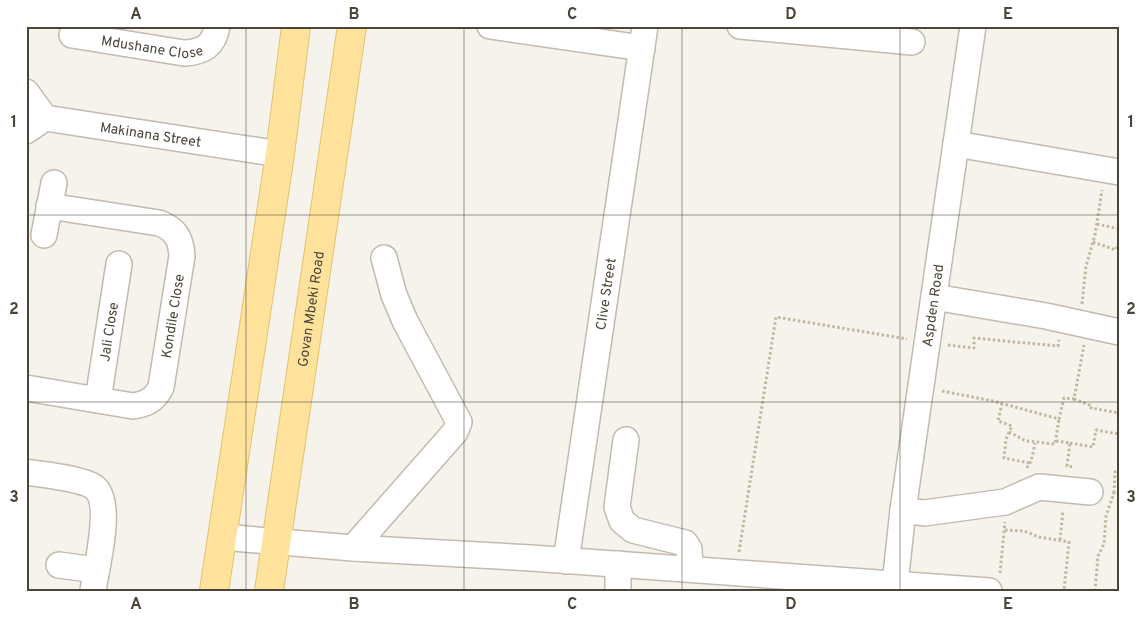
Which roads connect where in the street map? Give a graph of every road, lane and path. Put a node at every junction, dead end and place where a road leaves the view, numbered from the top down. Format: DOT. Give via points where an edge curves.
graph roads {
  1 [pos="217,26"];
  2 [pos="296,26"];
  3 [pos="352,26"];
  4 [pos="490,26"];
  5 [pos="740,26"];
  6 [pos="973,26"];
  7 [pos="818,30"];
  8 [pos="72,35"];
  9 [pos="643,37"];
  10 [pos="912,42"];
  11 [pos="26,92"];
  12 [pos="36,124"];
  13 [pos="956,144"];
  14 [pos="280,154"];
  15 [pos="1112,171"];
  16 [pos="1097,224"];
  17 [pos="1119,229"];
  18 [pos="44,235"];
  19 [pos="1093,242"];
  20 [pos="1119,242"];
  21 [pos="1117,250"];
  22 [pos="384,258"];
  23 [pos="119,264"];
  24 [pos="934,297"];
  25 [pos="1077,323"];
  26 [pos="1119,332"];
  27 [pos="928,342"];
  28 [pos="26,388"];
  29 [pos="921,388"];
  30 [pos="98,400"];
  31 [pos="1074,400"];
  32 [pos="1002,403"];
  33 [pos="1119,413"];
  34 [pos="1059,419"];
  35 [pos="1009,432"];
  36 [pos="1119,434"];
  37 [pos="626,440"];
  38 [pos="1056,441"];
  39 [pos="1035,443"];
  40 [pos="1070,443"];
  41 [pos="1029,463"];
  42 [pos="1119,471"];
  43 [pos="26,472"];
  44 [pos="1086,491"];
  45 [pos="1011,499"];
  46 [pos="903,510"];
  47 [pos="1005,530"];
  48 [pos="222,537"];
  49 [pos="1060,540"];
  50 [pos="276,542"];
  51 [pos="353,548"];
  52 [pos="566,561"];
  53 [pos="59,564"];
  54 [pos="618,564"];
  55 [pos="690,570"];
  56 [pos="736,573"];
  57 [pos="95,580"];
  58 [pos="895,584"];
  59 [pos="994,585"];
  60 [pos="214,591"];
  61 [pos="269,591"];
  62 [pos="618,591"];
  63 [pos="1064,591"];
  64 [pos="1095,591"];
  1 -- 8 [label="street, Mdushane Close" via="216,37 208,48 184,53"];
  2 -- 14 [label="main road"];
  3 -- 50 [label="main road, Govan Mbeki Road"];
  4 -- 9 [label="street"];
  5 -- 7 [label="street"];
  6 -- 13 [label="street, Aspden Road"];
  7 -- 10 [label="street"];
  9 -- 52 [label="street, Clive Street"];
  11 -- 12 [label="street"];
  12 -- 14 [label="street, Makinana Street"];
  13 -- 15 [label="street"];
  13 -- 24 [label="street, Aspden Road"];
  14 -- 48 [label="main road"];
  15 -- 16 [label="path"];
  16 -- 17 [label="path"];
  16 -- 19 [label="path"];
  18 -- 30 [label="street, Kondile Close" via="51,195 171,227 182,245 158,394 142,405 133,406"];
  19 -- 21 [label="path"];
  19 -- 25 [label="path"];
  20 -- 21 [label="path"];
  22 -- 51 [label="street" via="405,321 459,422 455,432"];
  23 -- 30 [label="street, Jali Close"];
  24 -- 25 [label="street"];
  24 -- 27 [label="street, Aspden Road"];
  25 -- 26 [label="street"];
  25 -- 27 [label="path" via="1058,346 974,338 974,348"];
  25 -- 31 [label="path"];
  27 -- 29 [label="street, Aspden Road"];
  27 -- 56 [label="path" via="776,317"];
  28 -- 30 [label="street, Kondile Close"];
  29 -- 32 [label="path"];
  29 -- 46 [label="street, Aspden Road"];
  31 -- 33 [label="path" via="1091,408"];
  31 -- 34 [label="path" via="1064,398"];
  32 -- 34 [label="path"];
  32 -- 35 [label="path" via="998,421 1012,426"];
  34 -- 38 [label="path"];
  35 -- 39 [label="path"];
  35 -- 41 [label="path" via="1004,458"];
  36 -- 40 [label="path" via="1096,430 1092,447"];
  37 -- 55 [label="street" via="618,514 633,530 685,543 689,549"];
  38 -- 39 [label="path" via="1055,444"];
  38 -- 40 [label="path"];
  39 -- 41 [label="path"];
  40 -- 44 [label="path" via="1067,466 1076,468"];
  41 -- 45 [label="path"];
  42 -- 44 [label="path"];
  43 -- 57 [label="street" via="88,484 101,496 104,516"];
  44 -- 45 [label="street" via="1039,486"];
  44 -- 49 [label="path"];
  44 -- 64 [label="path" via="1106,516"];
  45 -- 46 [label="street" via="924,513"];
  45 -- 47 [label="path"];
  46 -- 58 [label="street, Aspden Road"];
  47 -- 49 [label="path"];
  47 -- 59 [label="path"];
  48 -- 50 [label="street"];
  48 -- 60 [label="main road"];
  49 -- 63 [label="path" via="1069,542"];
  50 -- 51 [label="street"];
  50 -- 61 [label="main road, Govan Mbeki Road"];
  51 -- 52 [label="street"];
  52 -- 54 [label="street"];
  53 -- 57 [label="street"];
  54 -- 55 [label="street"];
  54 -- 62 [label="street"];
  55 -- 56 [label="street"];
  56 -- 58 [label="street"];
  58 -- 59 [label="street"];
}
